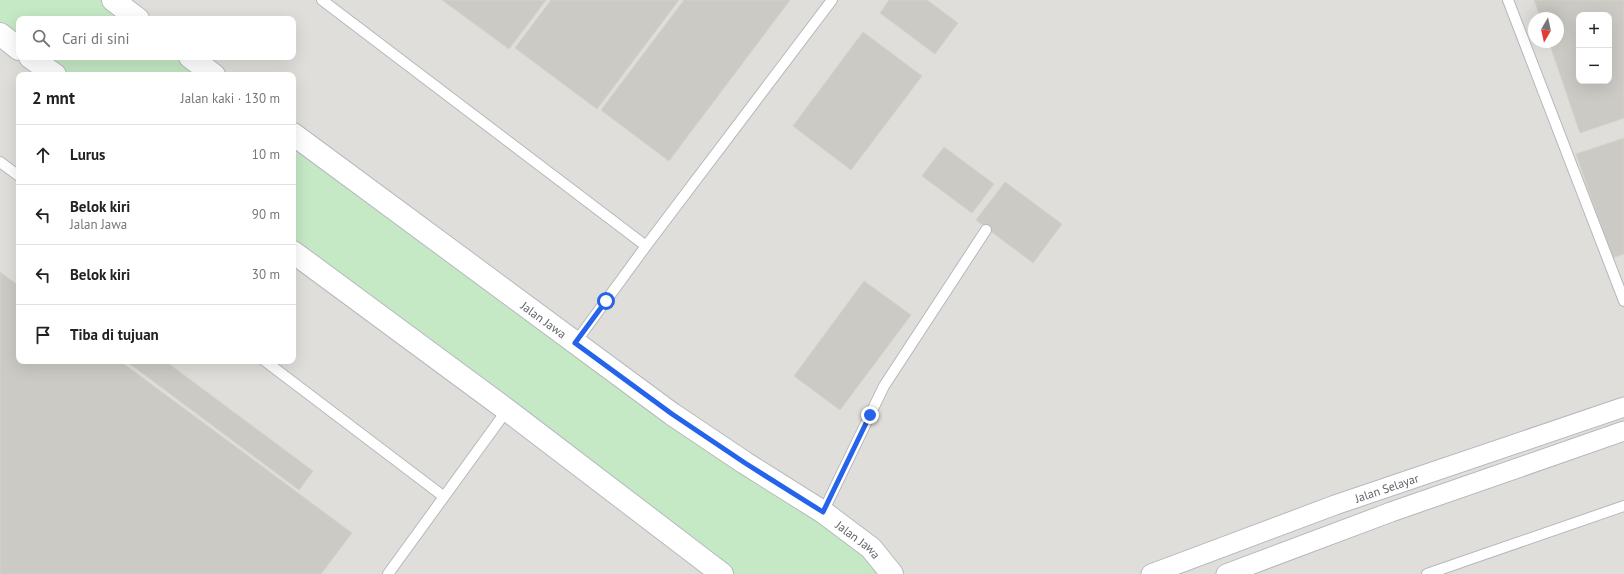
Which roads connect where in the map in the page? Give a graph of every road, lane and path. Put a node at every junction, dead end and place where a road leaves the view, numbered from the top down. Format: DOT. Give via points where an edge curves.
graph roads {
  1 [pos="113,0"];
  2 [pos="322,0"];
  3 [pos="832,0"];
  4 [pos="1508,0"];
  5 [pos="134,16"];
  6 [pos="0,34"];
  7 [pos="16,46"];
  8 [pos="34,60"];
  9 [pos="194,60"];
  10 [pos="51,72"];
  11 [pos="210,72"];
  12 [pos="296,136"];
  13 [pos="0,162"];
  14 [pos="16,174"];
  15 [pos="986,230"];
  16 [pos="646,246"];
  17 [pos="296,254"];
  18 [pos="1624,301"];
  19 [pos="575,343"];
  20 [pos="269,364"];
  21 [pos="1624,407"];
  22 [pos="507,410"];
  23 [pos="1624,431"];
  24 [pos="1382,488"];
  25 [pos="443,496"];
  26 [pos="1624,506"];
  27 [pos="823,512"];
  28 [pos="1391,512"];
  29 [pos="388,574"];
  30 [pos="722,574"];
  31 [pos="892,574"];
  32 [pos="1151,574"];
  33 [pos="1226,574"];
  34 [pos="1427,574"];
  1 -- 5 [label="street"];
  2 -- 16 [label="lane"];
  3 -- 16 [label="lane"];
  4 -- 18 [label="lane"];
  6 -- 7 [label="street"];
  8 -- 10 [label="street"];
  9 -- 11 [label="street"];
  12 -- 19 [label="street, Jalan Jawa"];
  13 -- 14 [label="lane"];
  15 -- 27 [label="lane" via="884,386"];
  16 -- 19 [label="lane"];
  17 -- 22 [label="street"];
  19 -- 27 [label="street, Jalan Jawa" via="678,418"];
  20 -- 25 [label="lane"];
  21 -- 24 [label="street, Jalan Selayar"];
  22 -- 25 [label="lane"];
  22 -- 30 [label="street"];
  23 -- 28 [label="street, Jalan Selayar"];
  24 -- 28 [label="street"];
  24 -- 32 [label="street, Jalan Selayar"];
  25 -- 29 [label="lane"];
  26 -- 34 [label="lane"];
  27 -- 31 [label="street, Jalan Jawa" via="871,548"];
  28 -- 33 [label="street, Jalan Selayar"];
}
